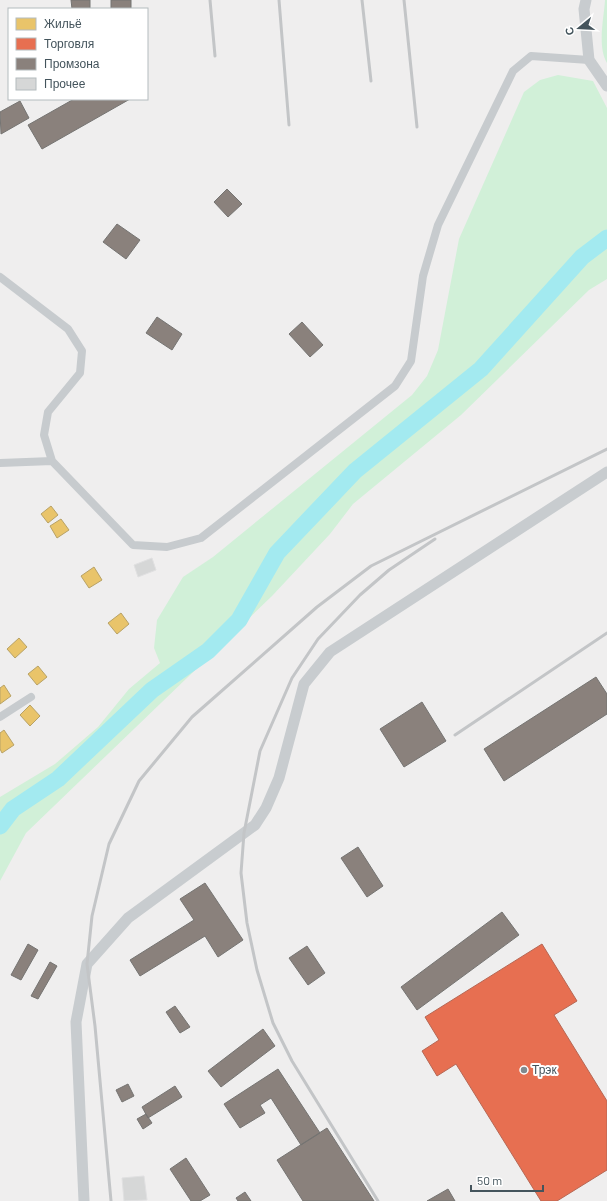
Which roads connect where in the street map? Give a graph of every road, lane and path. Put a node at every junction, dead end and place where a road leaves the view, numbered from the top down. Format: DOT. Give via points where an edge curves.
graph roads {
  1 [pos="586,0"];
  2 [pos="589,60"];
  3 [pos="607,86"];
  4 [pos="0,277"];
  5 [pos="52,461"];
  6 [pos="0,463"];
  7 [pos="607,472"];
  8 [pos="31,697"];
  9 [pos="0,717"];
  10 [pos="84,1201"];
  1 -- 2 [label="street" via="584,9"];
  2 -- 3 [label="street"];
  2 -- 5 [label="street" via="531,56 513,72 438,225 423,276 411,362 395,386 202,538 166,547 133,545"];
  4 -- 5 [label="street" via="68,329 82,351 80,373 48,412 44,435"];
  5 -- 6 [label="street"];
  7 -- 10 [label="street" via="330,652 304,684 279,778 256,825 128,918 87,964 76,1022"];
  8 -- 9 [label="street"];
}
